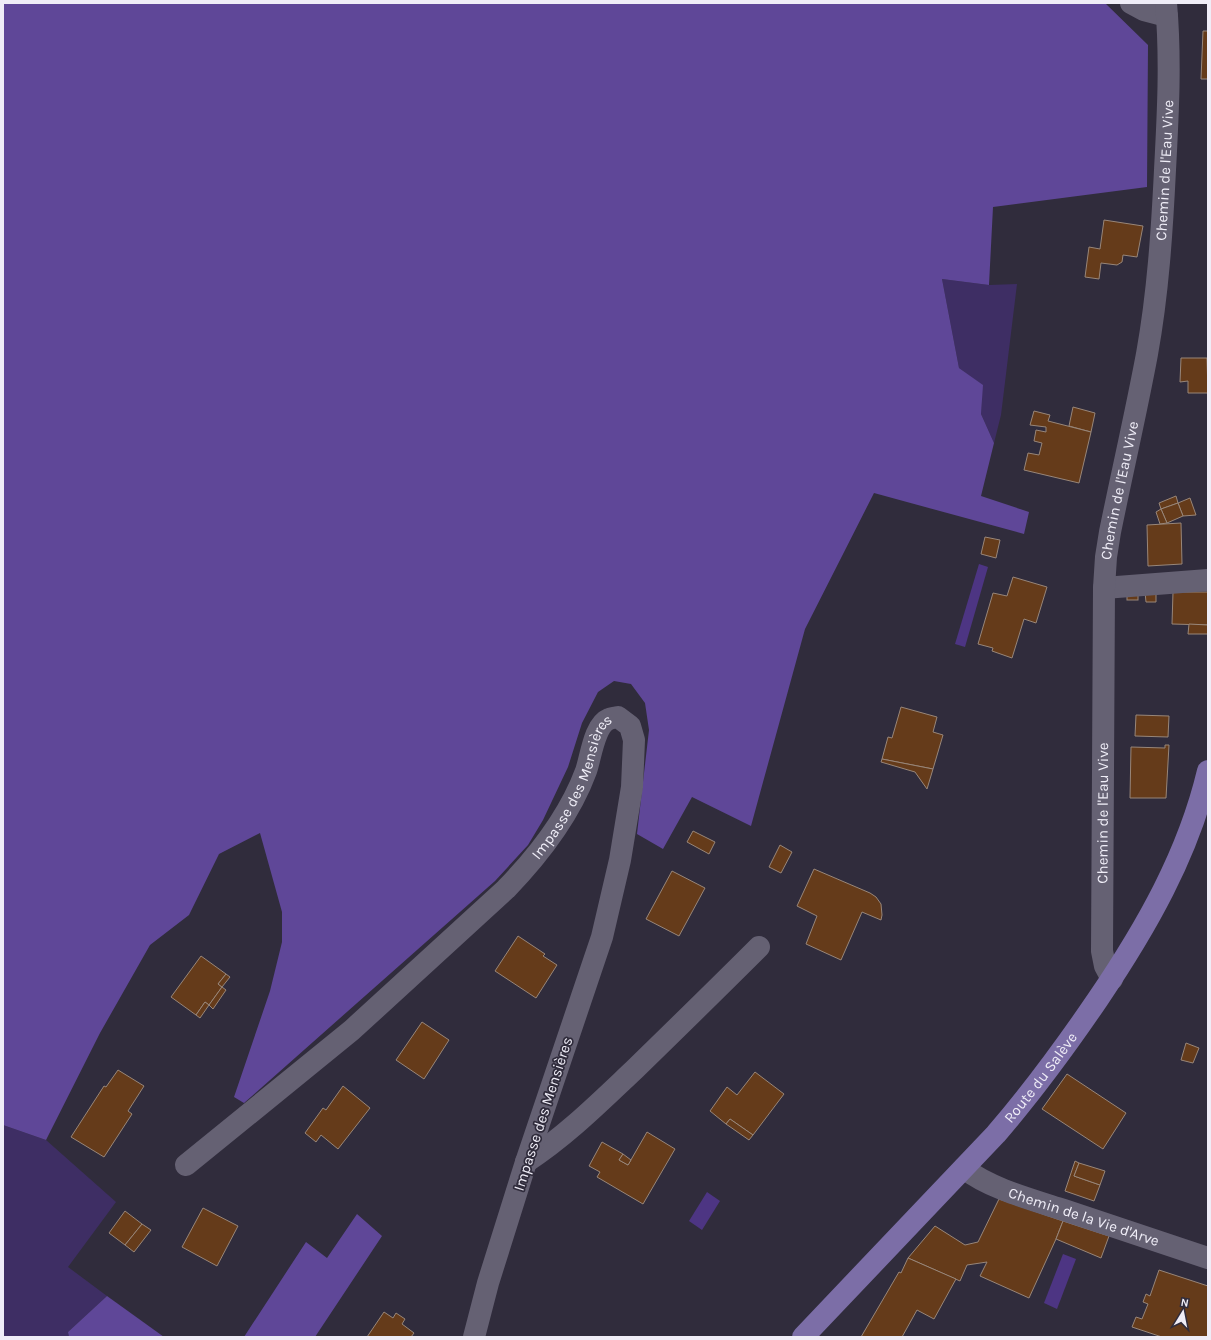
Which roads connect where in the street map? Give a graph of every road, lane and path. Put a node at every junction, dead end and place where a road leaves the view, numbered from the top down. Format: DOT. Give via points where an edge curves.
graph roads {
  1 [pos="1131,3"];
  2 [pos="1166,9"];
  3 [pos="1208,580"];
  4 [pos="1104,588"];
  5 [pos="1208,771"];
  6 [pos="759,947"];
  7 [pos="1112,979"];
  8 [pos="526,1162"];
  9 [pos="186,1165"];
  10 [pos="964,1168"];
  11 [pos="1208,1258"];
  12 [pos="474,1337"];
  13 [pos="803,1337"];
  1 -- 2 [label="street" via="1144,10"];
  2 -- 4 [label="street, Chemin de l'Eau Vive" via="1169,105 1155,298 1147,353 1110,532"];
  3 -- 4 [label="street"];
  4 -- 7 [label="street, Chemin de l'Eau Vive" via="1102,951 1105,966"];
  5 -- 7 [label="main road, Route du Salève" via="1195,818 1181,853 1161,896"];
  6 -- 8 [label="street" via="595,1107 551,1146"];
  7 -- 10 [label="main road, Route du Salève" via="1026,1099"];
  8 -- 9 [label="street, Impasse des Mensières" via="602,937 620,860 632,787 634,740 630,726 618,717 602,724 586,772 571,803 553,835 521,873 352,1030"];
  8 -- 12 [label="street, Impasse des Mensières"];
  10 -- 11 [label="street, Chemin de la Vie d'Arve" via="983,1181 1031,1200"];
  10 -- 13 [label="main road, Route du Salève"];
}
